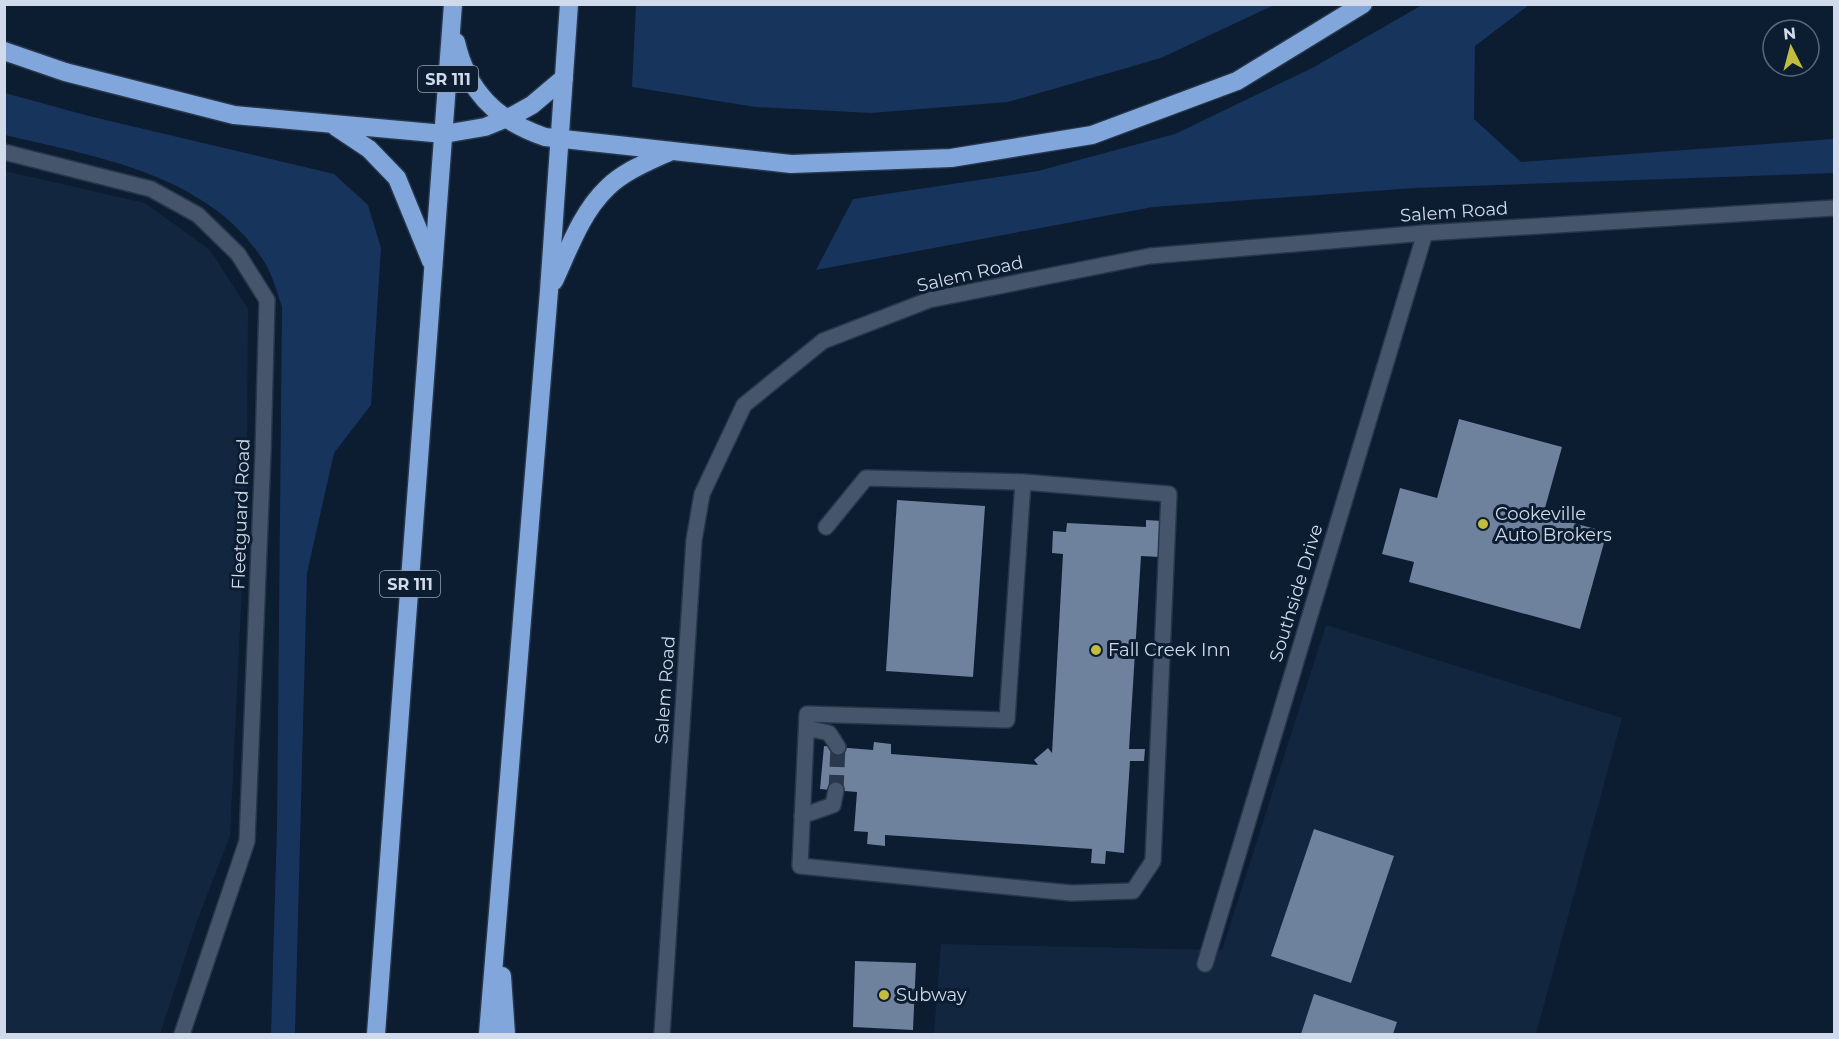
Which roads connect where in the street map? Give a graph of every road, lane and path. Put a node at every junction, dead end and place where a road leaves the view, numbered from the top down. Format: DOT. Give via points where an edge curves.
graph roads {
  1 [pos="453,4"];
  2 [pos="569,4"];
  3 [pos="1363,4"];
  4 [pos="451,23"];
  5 [pos="4,51"];
  6 [pos="564,78"];
  7 [pos="505,119"];
  8 [pos="334,126"];
  9 [pos="444,134"];
  10 [pos="560,140"];
  11 [pos="674,150"];
  12 [pos="4,152"];
  13 [pos="1834,208"];
  14 [pos="1425,233"];
  15 [pos="434,267"];
  16 [pos="549,291"];
  17 [pos="1023,482"];
  18 [pos="826,527"];
  19 [pos="807,728"];
  20 [pos="838,747"];
  21 [pos="836,790"];
  22 [pos="802,816"];
  23 [pos="497,919"];
  24 [pos="1205,964"];
  25 [pos="182,1035"];
  26 [pos="376,1035"];
  27 [pos="488,1035"];
  28 [pos="506,1035"];
  29 [pos="662,1035"];
  1 -- 4 [label="highway, SR 111"];
  2 -- 6 [label="highway"];
  3 -- 11 [label="highway" via="1237,81 1092,135 951,159 791,164"];
  4 -- 7 [label="highway" via="468,78 486,104"];
  4 -- 9 [label="highway, SR 111"];
  5 -- 8 [label="highway" via="65,72 234,115"];
  6 -- 7 [label="highway" via="532,105"];
  6 -- 10 [label="highway"];
  7 -- 9 [label="highway"];
  7 -- 10 [label="highway"];
  8 -- 9 [label="highway"];
  8 -- 15 [label="highway" via="369,149 397,178"];
  9 -- 15 [label="highway, SR 111"];
  10 -- 11 [label="highway"];
  10 -- 16 [label="highway"];
  11 -- 16 [label="highway" via="607,187 586,214"];
  12 -- 25 [label="street, Fleetguard Road" via="152,189 198,215 238,254 267,300 247,841"];
  13 -- 14 [label="street, Salem Road"];
  14 -- 24 [label="street, Southside Drive"];
  14 -- 29 [label="street, Salem Road" via="1150,256 929,300 823,341 744,405 702,494 694,540"];
  15 -- 26 [label="highway, SR 111"];
  16 -- 23 [label="highway"];
  17 -- 18 [label="street" via="866,478"];
  17 -- 19 [label="street" via="1007,720 807,714"];
  17 -- 22 [label="street" via="1169,494 1153,861 1133,891 1071,893 800,866"];
  19 -- 20 [label="street" via="829,733"];
  19 -- 22 [label="street"];
  21 -- 22 [label="street" via="833,805"];
  23 -- 27 [label="highway"];
  23 -- 28 [label="highway"];
}
